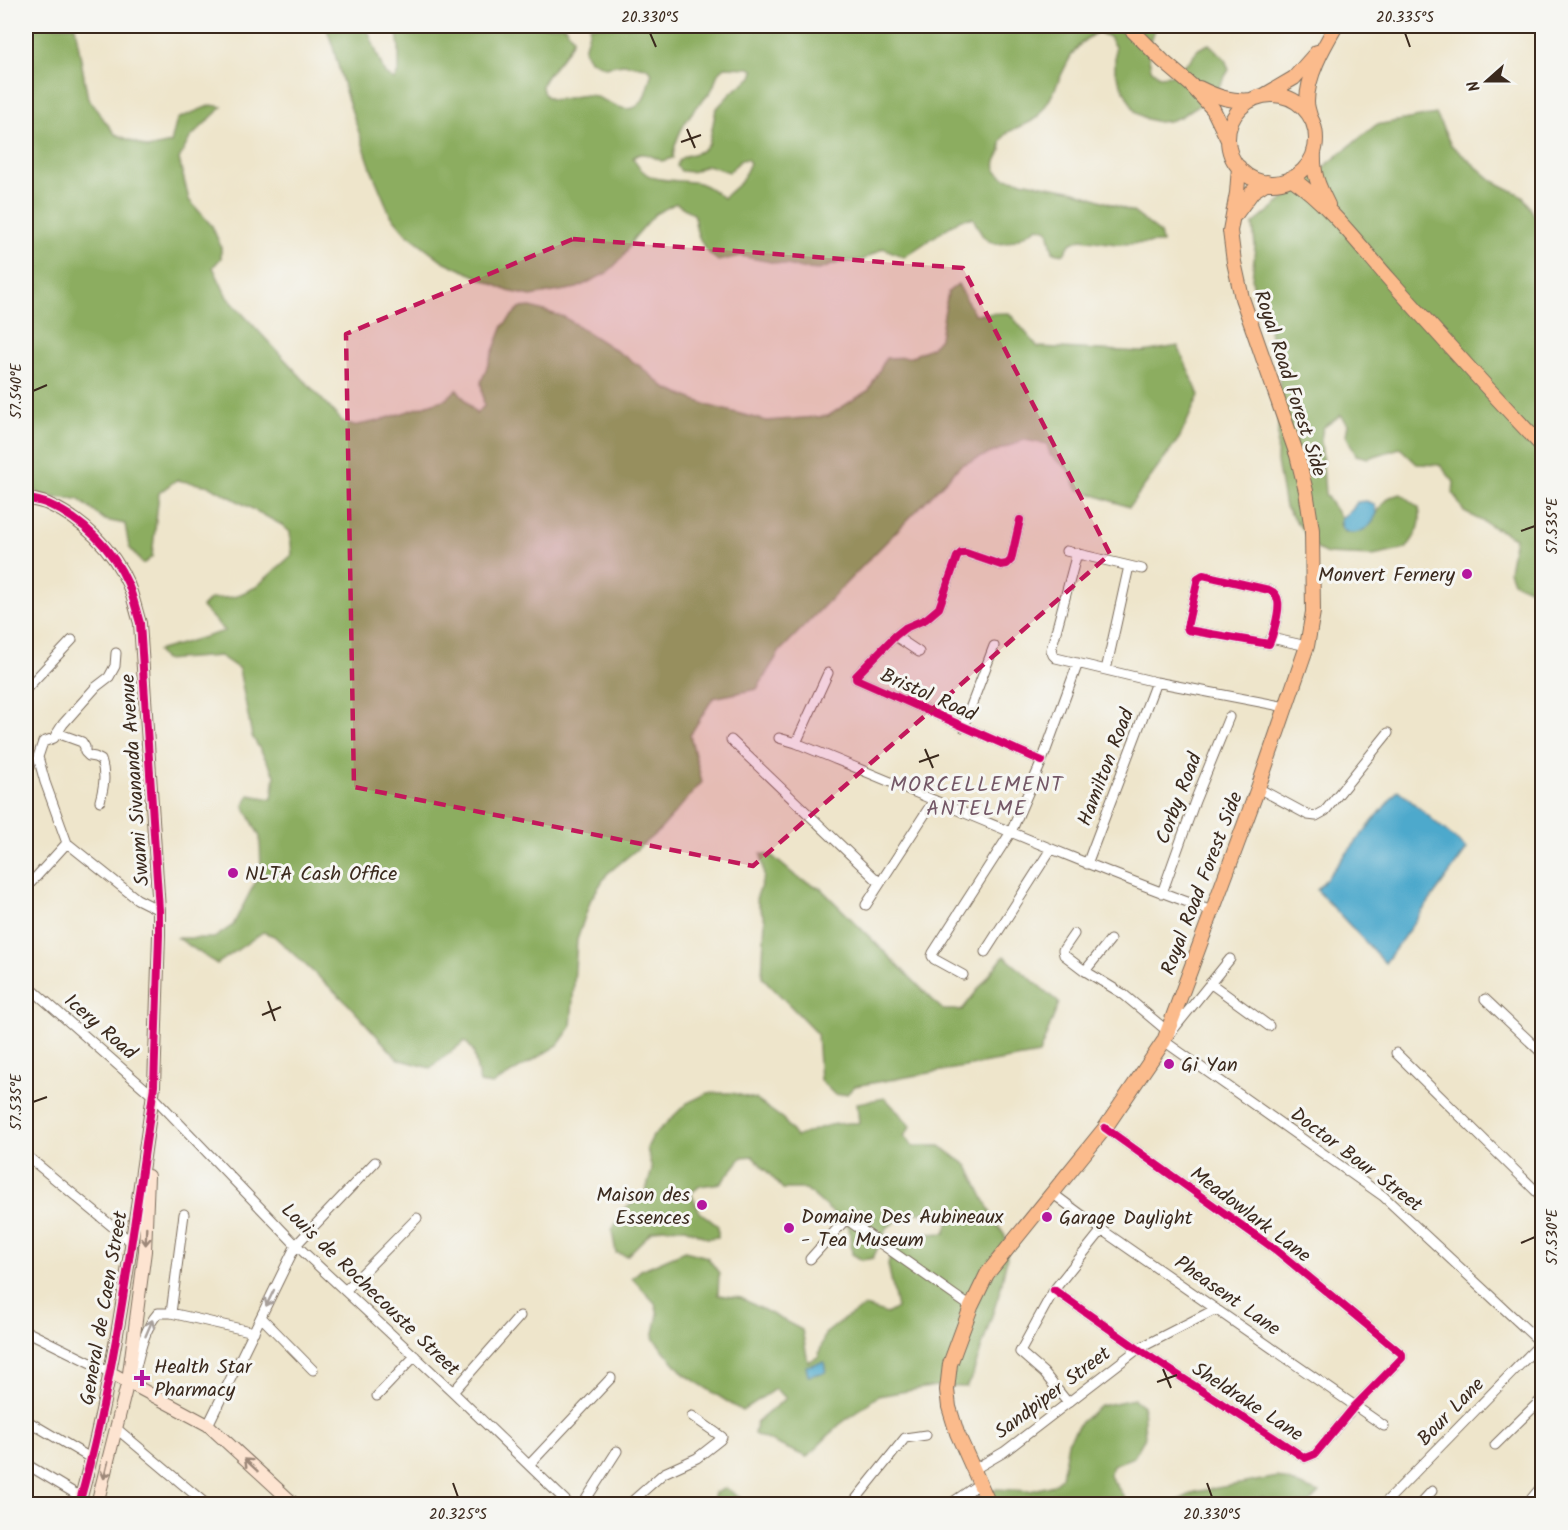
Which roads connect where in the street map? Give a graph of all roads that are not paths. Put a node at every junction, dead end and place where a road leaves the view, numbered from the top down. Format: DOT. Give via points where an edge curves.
graph roads {
  1 [pos="1128,26"];
  2 [pos="1335,26"];
  3 [pos="1328,39"];
  4 [pos="1191,85"];
  5 [pos="1259,97"];
  6 [pos="1310,116"];
  7 [pos="1229,141"];
  8 [pos="1314,150"];
  9 [pos="1239,167"];
  10 [pos="1291,178"];
  11 [pos="1267,182"];
  12 [pos="1332,214"];
  13 [pos="1233,218"];
  14 [pos="1542,446"];
  15 [pos="26,498"];
  16 [pos="1020,520"];
  17 [pos="1066,551"];
  18 [pos="1077,554"];
  19 [pos="1129,566"];
  20 [pos="1142,569"];
  21 [pos="895,636"];
  22 [pos="1271,638"];
  23 [pos="72,640"];
  24 [pos="994,646"];
  25 [pos="1307,646"];
  26 [pos="919,652"];
  27 [pos="116,653"];
  28 [pos="1078,663"];
  29 [pos="1106,670"];
  30 [pos="828,673"];
  31 [pos="1156,682"];
  32 [pos="967,684"];
  33 [pos="26,689"];
  34 [pos="977,689"];
  35 [pos="1286,707"];
  36 [pos="1229,717"];
  37 [pos="963,727"];
  38 [pos="57,733"];
  39 [pos="1388,733"];
  40 [pos="779,738"];
  41 [pos="731,740"];
  42 [pos="796,743"];
  43 [pos="1042,761"];
  44 [pos="1258,788"];
  45 [pos="934,800"];
  46 [pos="100,801"];
  47 [pos="1011,832"];
  48 [pos="68,843"];
  49 [pos="1051,849"];
  50 [pos="1087,864"];
  51 [pos="880,883"];
  52 [pos="26,888"];
  53 [pos="1162,893"];
  54 [pos="866,905"];
  55 [pos="159,910"];
  56 [pos="1212,911"];
  57 [pos="1074,934"];
  58 [pos="1110,940"];
  59 [pos="985,952"];
  60 [pos="1230,959"];
  61 [pos="1085,971"];
  62 [pos="963,975"];
  63 [pos="1210,983"];
  64 [pos="26,984"];
  65 [pos="1485,999"];
  66 [pos="1269,1026"];
  67 [pos="1165,1036"];
  68 [pos="1396,1053"];
  69 [pos="1542,1053"];
  70 [pos="152,1095"];
  71 [pos="150,1115"];
  72 [pos="1105,1128"];
  73 [pos="26,1155"];
  74 [pos="375,1162"];
  75 [pos="1542,1182"];
  76 [pos="1535,1190"];
  77 [pos="1052,1193"];
  78 [pos="1542,1197"];
  79 [pos="184,1214"];
  80 [pos="417,1218"];
  81 [pos="1102,1230"];
  82 [pos="131,1242"];
  83 [pos="296,1245"];
  84 [pos="810,1259"];
  85 [pos="1054,1290"];
  86 [pos="345,1292"];
  87 [pos="971,1307"];
  88 [pos="1216,1309"];
  89 [pos="171,1313"];
  90 [pos="520,1316"];
  91 [pos="261,1317"];
  92 [pos="26,1332"];
  93 [pos="254,1332"];
  94 [pos="1542,1344"];
  95 [pos="1138,1348"];
  96 [pos="1402,1354"];
  97 [pos="415,1356"];
  98 [pos="313,1370"];
  99 [pos="111,1373"];
  100 [pos="611,1378"];
  101 [pos="130,1383"];
  102 [pos="453,1392"];
  103 [pos="376,1396"];
  104 [pos="1542,1399"];
  105 [pos="1068,1403"];
  106 [pos="1354,1407"];
  107 [pos="692,1416"];
  108 [pos="26,1420"];
  109 [pos="208,1425"];
  110 [pos="1384,1426"];
  111 [pos="117,1429"];
  112 [pos="926,1435"];
  113 [pos="1495,1445"];
  114 [pos="617,1451"];
  115 [pos="92,1459"];
  116 [pos="26,1464"];
  117 [pos="529,1465"];
  118 [pos="973,1470"];
  119 [pos="979,1484"];
  120 [pos="1432,1491"];
  121 [pos="1540,1492"];
  122 [pos="80,1501"];
  123 [pos="98,1504"];
  124 [pos="206,1504"];
  125 [pos="294,1504"];
  126 [pos="569,1504"];
  127 [pos="583,1504"];
  128 [pos="628,1504"];
  129 [pos="852,1504"];
  130 [pos="950,1504"];
  131 [pos="989,1504"];
  132 [pos="1384,1504"];
  133 [pos="1420,1504"];
  134 [pos="1527,1504"];
  1 -- 4 [label="main road"];
  2 -- 3 [label="main road"];
  3 -- 5 [label="main road" via="1294,78"];
  3 -- 6 [label="main road" via="1310,82"];
  4 -- 5 [label="main road" via="1226,99"];
  4 -- 7 [label="main road" via="1213,109"];
  5 -- 6 [label="main road" via="1286,97"];
  5 -- 7 [label="main road" via="1237,112"];
  6 -- 8 [label="main road" via="1316,133"];
  7 -- 9 [label="main road"];
  8 -- 10 [label="main road" via="1306,167"];
  8 -- 12 [label="main road" via="1316,179"];
  9 -- 11 [label="main road"];
  9 -- 13 [label="main road, Royal Road Forest Side"];
  10 -- 11 [label="main road"];
  10 -- 12 [label="main road"];
  11 -- 13 [label="main road" via="1253,191"];
  12 -- 14 [label="main road"];
  13 -- 25 [label="main road, Royal Road Forest Side" via="1230,231 1242,298 1306,491 1313,570 1313,612"];
  15 -- 55 [label="street, Swami Sivananda Avenue" via="47,504 93,534 116,561 128,584 140,623"];
  16 -- 21 [label="street, Bristol Road" via="1007,564 961,553 939,608"];
  17 -- 18 [label="street"];
  18 -- 19 [label="street"];
  18 -- 28 [label="street" via="1051,650 1056,658"];
  19 -- 20 [label="street"];
  19 -- 29 [label="street"];
  21 -- 26 [label="street"];
  21 -- 37 [label="street, Bristol Road" via="856,679"];
  22 -- 22 [label="street" via="1267,644 1188,630 1198,578 1203,575 1275,593 1278,606"];
  22 -- 25 [label="street"];
  23 -- 33 [label="street"];
  24 -- 34 [label="street"];
  25 -- 35 [label="main road, Royal Road Forest Side"];
  27 -- 38 [label="street" via="109,676"];
  28 -- 29 [label="street"];
  28 -- 43 [label="street"];
  29 -- 31 [label="street"];
  30 -- 42 [label="street"];
  31 -- 35 [label="street"];
  31 -- 50 [label="street, Hamilton Road"];
  32 -- 34 [label="street"];
  34 -- 37 [label="street"];
  35 -- 44 [label="main road, Royal Road Forest Side"];
  36 -- 53 [label="street, Corby Road"];
  37 -- 43 [label="street, Bristol Road"];
  38 -- 46 [label="street" via="82,742 89,756 101,760 105,779"];
  38 -- 48 [label="street" via="43,742 38,757"];
  39 -- 44 [label="street" via="1325,811 1316,816"];
  40 -- 42 [label="street"];
  41 -- 51 [label="street"];
  42 -- 45 [label="street"];
  43 -- 47 [label="street"];
  44 -- 56 [label="main road, Royal Road Forest Side"];
  45 -- 47 [label="street"];
  45 -- 51 [label="street"];
  47 -- 49 [label="street"];
  47 -- 62 [label="street" via="933,953 934,959"];
  48 -- 52 [label="street"];
  48 -- 55 [label="street" via="136,899"];
  49 -- 50 [label="street"];
  49 -- 59 [label="street"];
  50 -- 53 [label="street"];
  51 -- 54 [label="street"];
  53 -- 56 [label="street"];
  55 -- 70 [label="street, Swami Sivananda Avenue"];
  56 -- 67 [label="main road, Royal Road Forest Side"];
  57 -- 61 [label="street, Doctor Bour Street" via="1062,950"];
  58 -- 61 [label="street"];
  60 -- 63 [label="street"];
  61 -- 67 [label="street, Doctor Bour Street" via="1123,994"];
  63 -- 66 [label="street"];
  63 -- 67 [label="street"];
  64 -- 70 [label="street, Icery Road"];
  65 -- 69 [label="street"];
  67 -- 72 [label="main road, Royal Road Forest Side"];
  67 -- 94 [label="street, Doctor Bour Street" via="1383,1196"];
  68 -- 76 [label="street"];
  70 -- 71 [label="street, Swami Sivananda Avenue"];
  70 -- 83 [label="street, Louis de Rochecouste Street"];
  71 -- 82 [label="street, General de Caen Street"];
  71 -- 101 [label="street, General de Caen Street, one-way" via="145,1251"];
  72 -- 77 [label="main road, Royal Road Forest Side"];
  72 -- 96 [label="street, Meadowlark Lane" via="1276,1250"];
  73 -- 82 [label="street"];
  74 -- 83 [label="street"];
  75 -- 76 [label="street"];
  76 -- 78 [label="street"];
  77 -- 81 [label="street, Pheasent Lane"];
  77 -- 87 [label="main road, Royal Road Forest Side" via="987,1274"];
  79 -- 89 [label="street"];
  80 -- 86 [label="street"];
  81 -- 85 [label="street"];
  81 -- 88 [label="street, Pheasent Lane"];
  82 -- 99 [label="street, General de Caen Street"];
  83 -- 86 [label="street, Louis de Rochecouste Street"];
  83 -- 91 [label="street, one-way"];
  84 -- 87 [label="street" via="846,1219"];
  85 -- 95 [label="street, Sheldrake Lane"];
  85 -- 105 [label="street" via="1020,1352 1044,1373"];
  86 -- 97 [label="street, Louis de Rochecouste Street"];
  87 -- 118 [label="main road, Royal Road Forest Side" via="950,1364 947,1390 957,1433"];
  88 -- 95 [label="street, Sandpiper Street"];
  88 -- 106 [label="street, Pheasent Lane"];
  89 -- 93 [label="street"];
  101 -- 89 [label="street, one-way" via="151,1320 158,1313"];
  90 -- 102 [label="street"];
  91 -- 93 [label="street"];
  91 -- 98 [label="street"];
  92 -- 99 [label="street"];
  93 -- 109 [label="street"];
  94 -- 132 [label="street, Bour Lane"];
  95 -- 105 [label="street, Sandpiper Street"];
  95 -- 106 [label="street, Sheldrake Lane" via="1305,1458 1315,1454"];
  96 -- 106 [label="street, Sheldrake Lane"];
  97 -- 102 [label="street, Louis de Rochecouste Street"];
  97 -- 103 [label="street"];
  99 -- 101 [label="street"];
  99 -- 115 [label="street, General de Caen Street"];
  100 -- 117 [label="street"];
  101 -- 109 [label="street"];
  101 -- 111 [label="street, General de Caen Street"];
  102 -- 117 [label="street, Louis de Rochecouste Street"];
  104 -- 113 [label="street"];
  105 -- 118 [label="street, Sandpiper Street" via="1004,1452"];
  106 -- 110 [label="street, Pheasent Lane"];
  107 -- 128 [label="street" via="722,1437 720,1440 697,1458 664,1473"];
  108 -- 115 [label="street"];
  125 -- 109 [label="street, one-way"];
  111 -- 123 [label="street, General de Caen Street, one-way"];
  111 -- 124 [label="street"];
  112 -- 129 [label="street" via="905,1438"];
  114 -- 127 [label="street"];
  115 -- 122 [label="street, General de Caen Street"];
  116 -- 122 [label="street"];
  117 -- 126 [label="street, Louis de Rochecouste Street"];
  118 -- 119 [label="main road, Royal Road Forest Side"];
  119 -- 130 [label="street"];
  119 -- 131 [label="main road, Royal Road Forest Side"];
  120 -- 133 [label="street"];
  121 -- 134 [label="street"];
}
